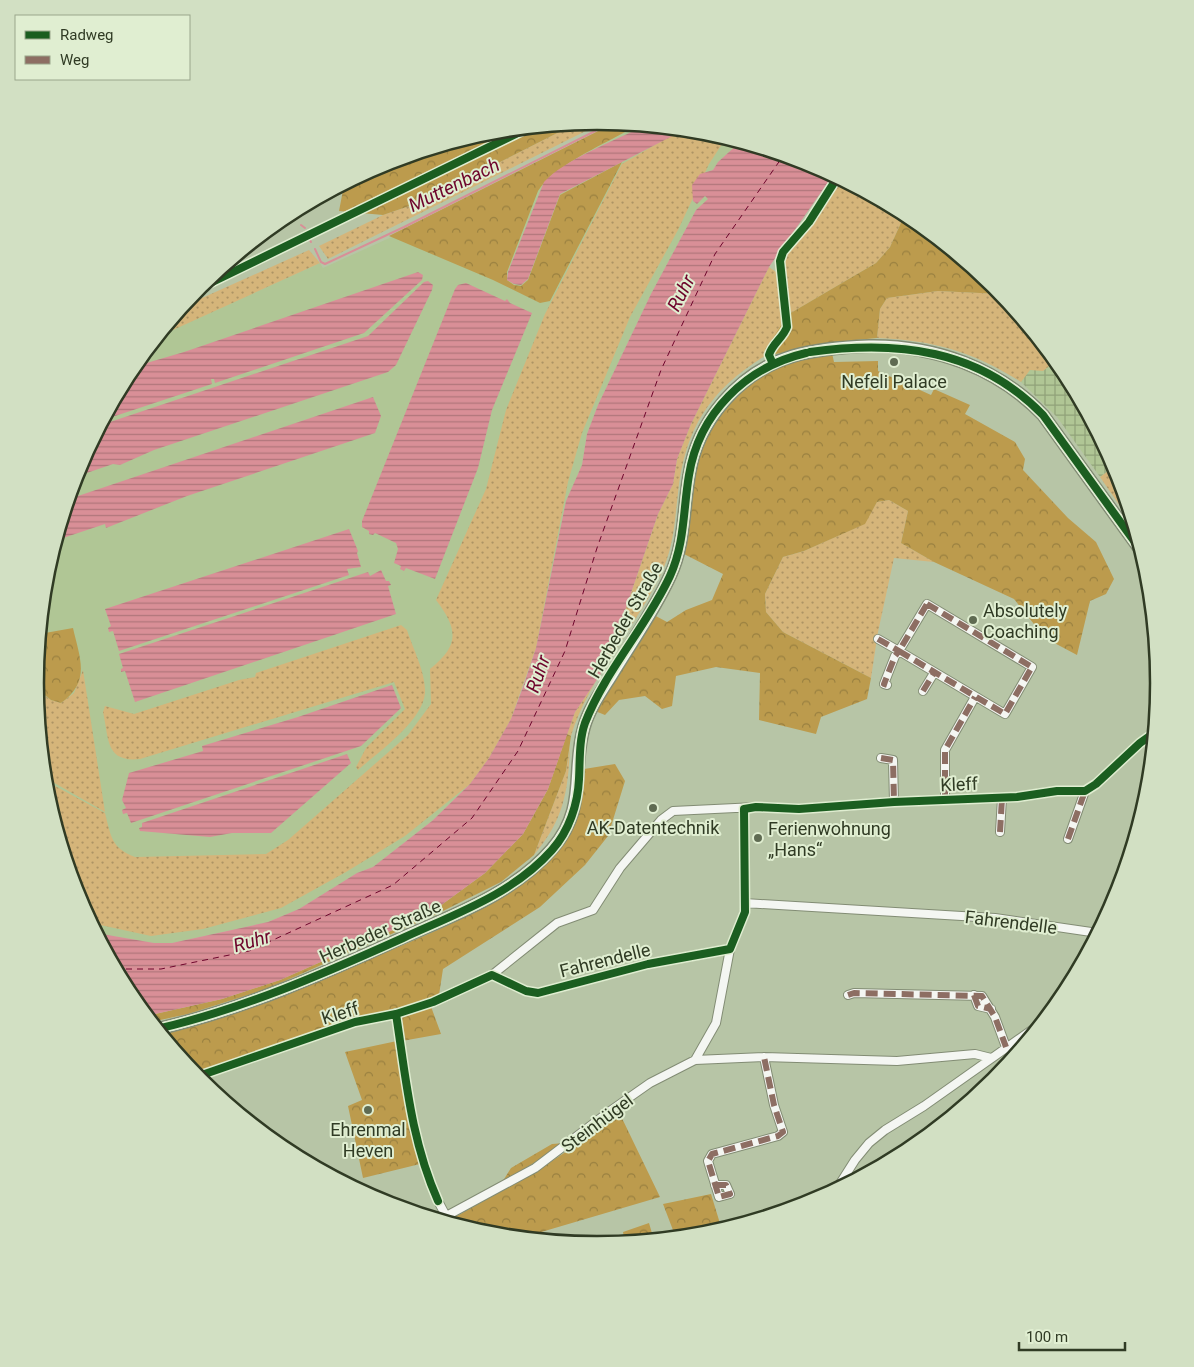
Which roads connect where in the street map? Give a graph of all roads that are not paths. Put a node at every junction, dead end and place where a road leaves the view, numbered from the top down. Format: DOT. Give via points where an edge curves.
graph roads {
  1 [pos="1129,535"];
  2 [pos="878,639"];
  3 [pos="899,651"];
  4 [pos="934,673"];
  5 [pos="887,685"];
  6 [pos="924,691"];
  7 [pos="975,697"];
  8 [pos="1148,738"];
  9 [pos="881,758"];
  10 [pos="1085,791"];
  11 [pos="1002,798"];
  12 [pos="945,800"];
  13 [pos="894,802"];
  14 [pos="744,809"];
  15 [pos="1000,832"];
  16 [pos="1068,839"];
  17 [pos="745,903"];
  18 [pos="1091,932"];
  19 [pos="730,949"];
  20 [pos="492,974"];
  21 [pos="848,995"];
  22 [pos="164,1027"];
  23 [pos="1024,1035"];
  24 [pos="1006,1047"];
  25 [pos="764,1057"];
  26 [pos="991,1058"];
  27 [pos="695,1060"];
  28 [pos="205,1074"];
  29 [pos="843,1179"];
  30 [pos="715,1185"];
  31 [pos="438,1201"];
  32 [pos="442,1214"];
  33 [pos="447,1216"];
  1 -- 22 [label="main road, Herbeder Straße" via="1043,415 1007,383 977,367 929,352 873,346 810,352 778,361 736,388 703,432 692,459 685,523 674,566 660,596 597,698 585,724 577,797 564,831 552,850 526,874 478,904 276,993"];
  2 -- 3 [label="street"];
  3 -- 4 [label="street"];
  3 -- 5 [label="street" via="884,684"];
  3 -- 7 [label="street" via="928,604 1032,667 1005,714"];
  4 -- 6 [label="street"];
  4 -- 7 [label="street"];
  7 -- 12 [label="street" via="944,750"];
  8 -- 10 [label="street"];
  9 -- 13 [label="street" via="893,760"];
  10 -- 11 [label="street, Kleff"];
  10 -- 16 [label="street"];
  11 -- 12 [label="street, Kleff"];
  11 -- 15 [label="street, Kleff"];
  12 -- 13 [label="street, Kleff"];
  13 -- 14 [label="street, Kleff" via="799,809"];
  14 -- 17 [label="street"];
  14 -- 20 [label="street, Kleff" via="668,813 620,868 593,910 557,923"];
  17 -- 18 [label="street, Fahrendelle" via="995,918"];
  17 -- 19 [label="street" via="745,912"];
  19 -- 20 [label="street, Fahrendelle" via="648,964 538,993 526,991"];
  19 -- 27 [label="street" via="716,1023"];
  20 -- 28 [label="street, Kleff" via="433,1002 356,1022"];
  21 -- 24 [label="street" via="974,995 978,1006 991,1009"];
  23 -- 24 [label="street"];
  24 -- 26 [label="street"];
  25 -- 26 [label="street, Steinhügel" via="897,1061 975,1054"];
  25 -- 27 [label="street, Steinhügel"];
  25 -- 30 [label="street" via="783,1132 712,1154 708,1161"];
  26 -- 29 [label="street" via="884,1130"];
  27 -- 33 [label="street, Steinhügel" via="650,1083 536,1168"];
  31 -- 32 [label="street"];
}
